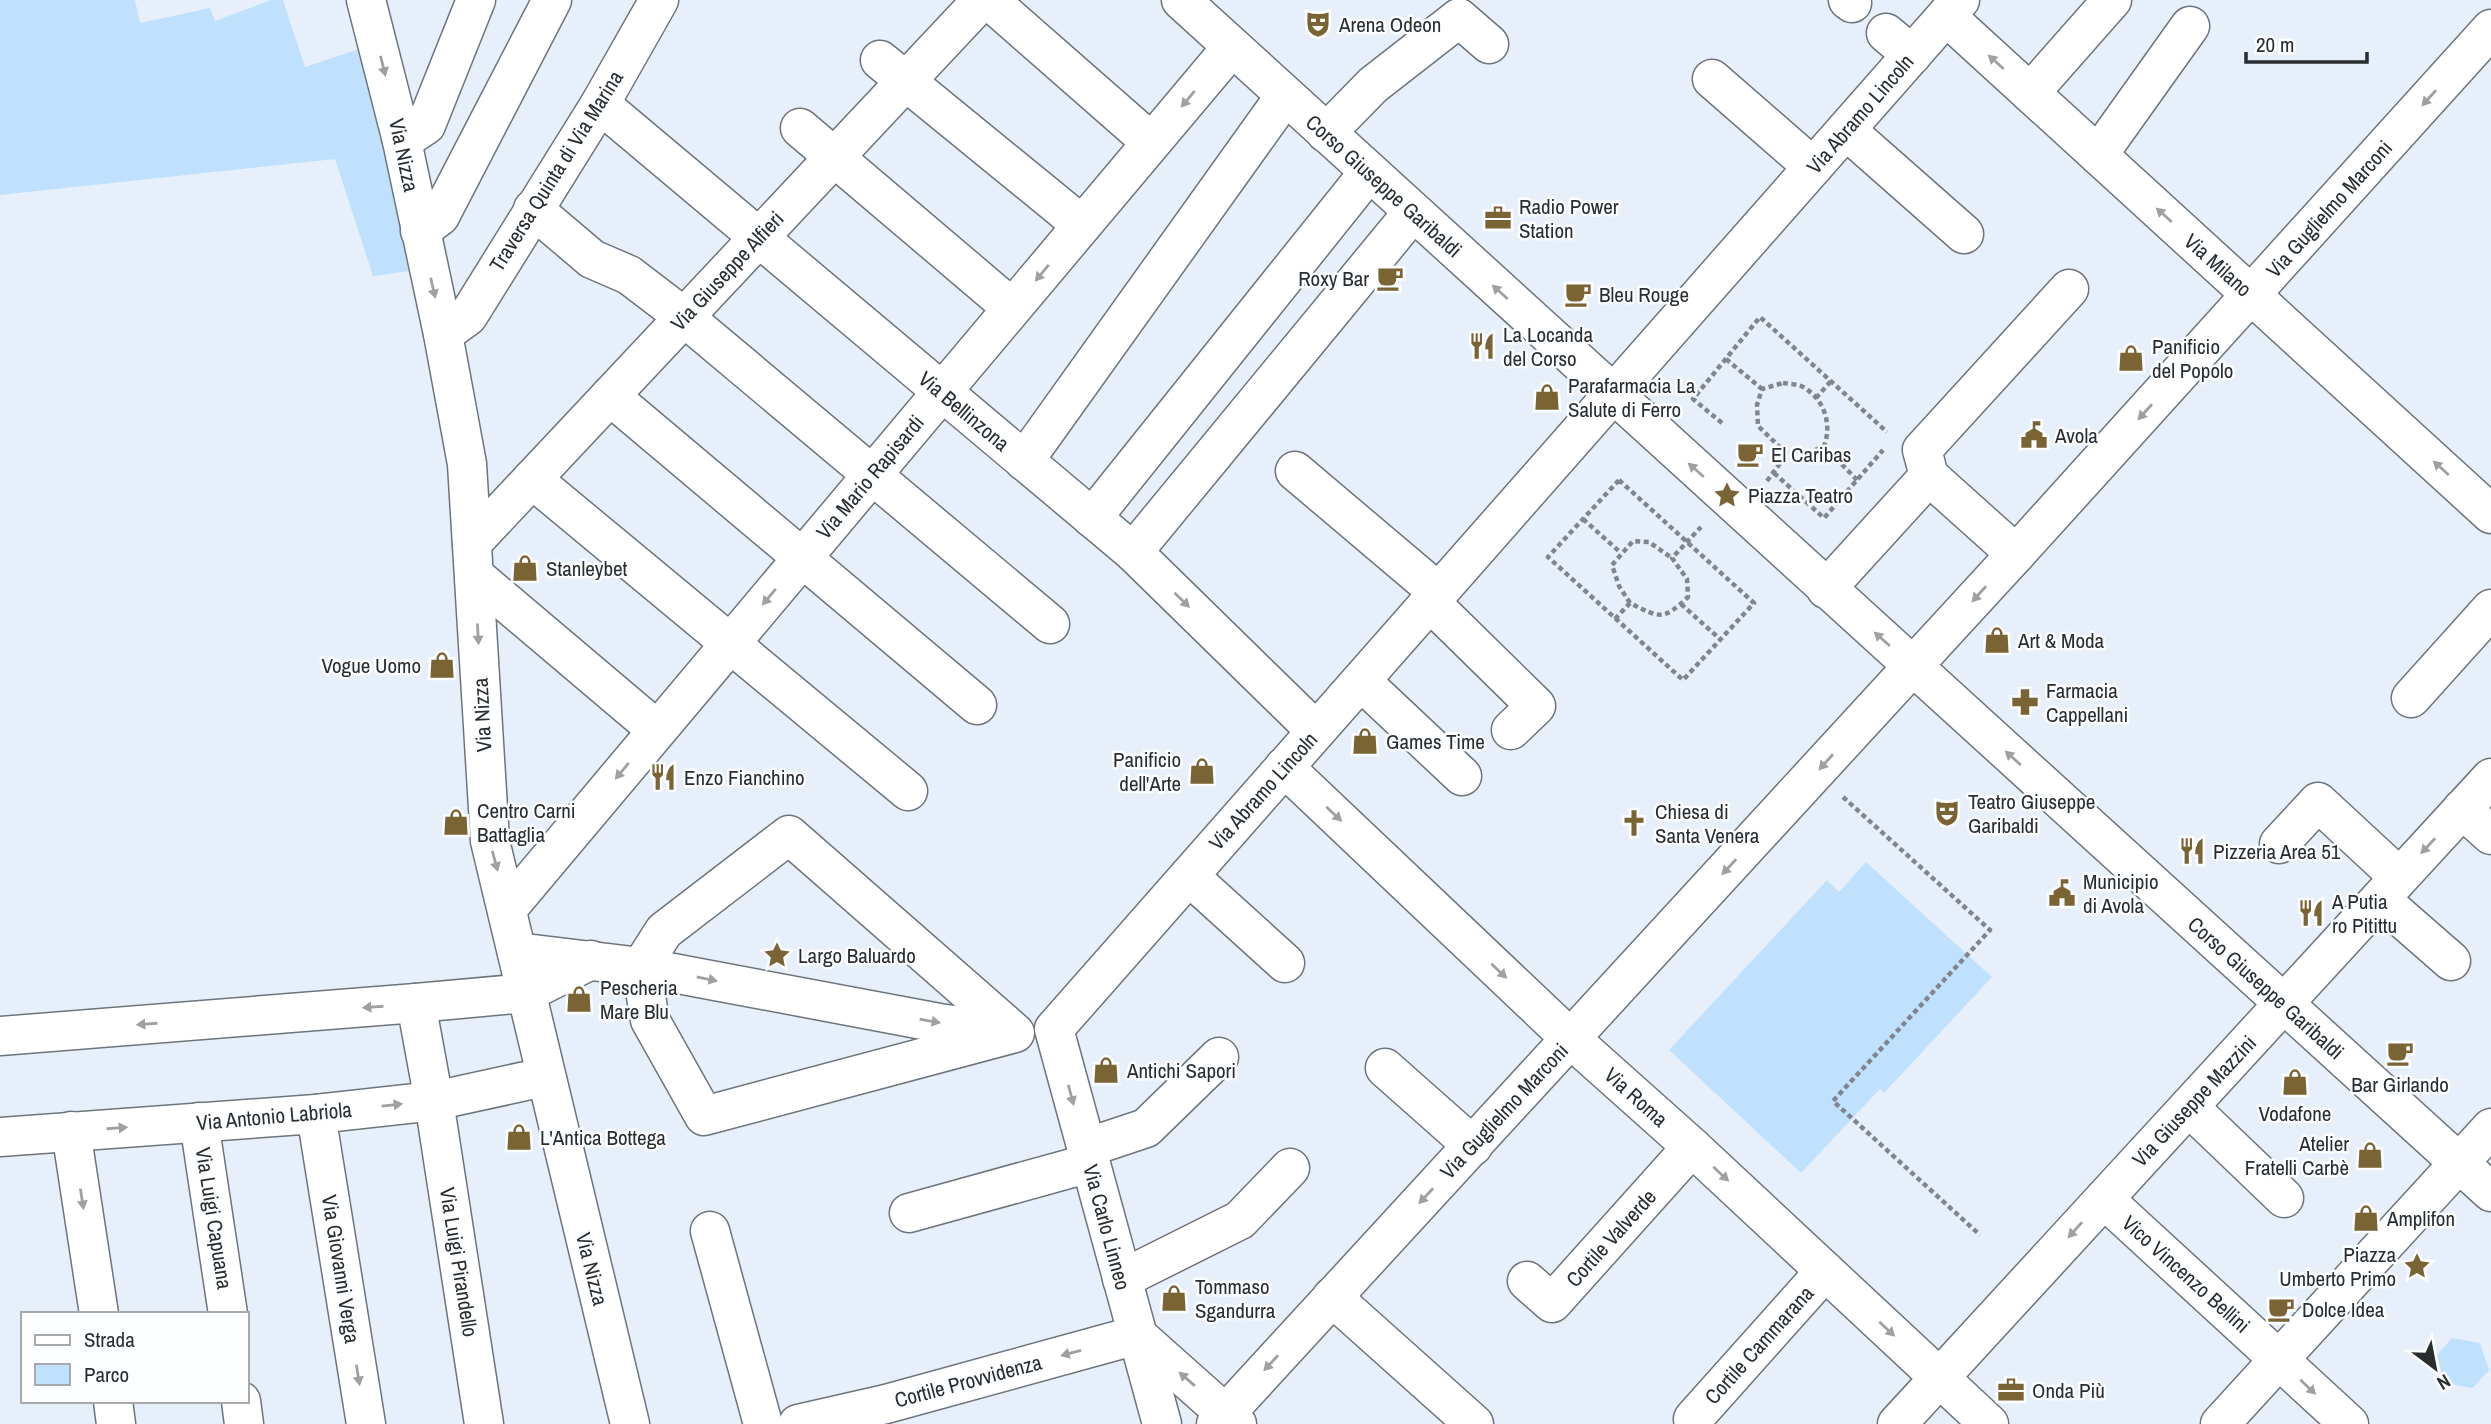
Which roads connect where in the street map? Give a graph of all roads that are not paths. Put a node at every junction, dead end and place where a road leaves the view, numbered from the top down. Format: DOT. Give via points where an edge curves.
graph roads {
  1 [pos="366,0"];
  2 [pos="476,0"];
  3 [pos="552,0"];
  4 [pos="659,0"];
  5 [pos="982,0"];
  6 [pos="989,0"];
  7 [pos="1181,0"];
  8 [pos="2112,0"];
  9 [pos="1953,8"];
  10 [pos="2190,26"];
  11 [pos="2491,29"];
  12 [pos="1489,44"];
  13 [pos="1232,47"];
  14 [pos="892,71"];
  15 [pos="1712,79"];
  16 [pos="2030,93"];
  17 [pos="1284,96"];
  18 [pos="600,104"];
  19 [pos="800,128"];
  20 [pos="1846,130"];
  21 [pos="1326,134"];
  22 [pos="402,141"];
  23 [pos="1151,142"];
  24 [pos="2098,155"];
  25 [pos="834,157"];
  26 [pos="1813,167"];
  27 [pos="1369,172"];
  28 [pos="533,209"];
  29 [pos="1413,212"];
  30 [pos="1082,225"];
  31 [pos="420,231"];
  32 [pos="1964,234"];
  33 [pos="758,237"];
  34 [pos="2069,289"];
  35 [pos="2251,295"];
  36 [pos="1012,308"];
  37 [pos="684,317"];
  38 [pos="443,334"];
  39 [pos="1600,383"];
  40 [pos="942,392"];
  41 [pos="610,396"];
  42 [pos="1024,461"];
  43 [pos="1295,471"];
  44 [pos="872,474"];
  45 [pos="1929,475"];
  46 [pos="532,479"];
  47 [pos="2491,514"];
  48 [pos="1092,518"];
  49 [pos="2020,549"];
  50 [pos="1133,552"];
  51 [pos="802,558"];
  52 [pos="473,560"];
  53 [pos="1826,589"];
  54 [pos="1434,597"];
  55 [pos="2491,609"];
  56 [pos="1050,624"];
  57 [pos="731,642"];
  58 [pos="1922,676"];
  59 [pos="1360,681"];
  60 [pos="2411,698"];
  61 [pos="977,705"];
  62 [pos="657,730"];
  63 [pos="1511,730"];
  64 [pos="1316,731"];
  65 [pos="1284,767"];
  66 [pos="1462,776"];
  67 [pos="2491,778"];
  68 [pos="908,791"];
  69 [pos="2462,809"];
  70 [pos="2491,835"];
  71 [pos="2279,844"];
  72 [pos="1189,876"];
  73 [pos="2390,888"];
  74 [pos="508,908"];
  75 [pos="517,952"];
  76 [pos="591,960"];
  77 [pos="2451,961"];
  78 [pos="1284,963"];
  79 [pos="640,967"];
  80 [pos="526,993"];
  81 [pos="416,1003"];
  82 [pos="2284,1004"];
  83 [pos="1054,1029"];
  84 [pos="1015,1033"];
  85 [pos="0,1036"];
  86 [pos="1571,1038"];
  87 [pos="1219,1056"];
  88 [pos="1385,1068"];
  89 [pos="544,1077"];
  90 [pos="434,1101"];
  91 [pos="2189,1107"];
  92 [pos="316,1114"];
  93 [pos="199,1122"];
  94 [pos="2491,1128"];
  95 [pos="71,1131"];
  96 [pos="0,1136"];
  97 [pos="1473,1146"];
  98 [pos="1692,1147"];
  99 [pos="1088,1155"];
  100 [pos="2452,1156"];
  101 [pos="1290,1168"];
  102 [pos="2491,1192"];
  103 [pos="2284,1198"];
  104 [pos="2104,1199"];
  105 [pos="909,1213"];
  106 [pos="710,1231"];
  107 [pos="1825,1271"];
  108 [pos="1122,1279"];
  109 [pos="1527,1280"];
  110 [pos="1332,1297"];
  111 [pos="99,1312"];
  112 [pos="228,1312"];
  113 [pos="1137,1335"];
  114 [pos="2270,1362"];
  115 [pos="1939,1378"];
  116 [pos="113,1403"];
  117 [pos="241,1403"];
  118 [pos="1693,1419"];
  119 [pos="1226,1420"];
  120 [pos="116,1424"];
  121 [pos="244,1424"];
  122 [pos="366,1424"];
  123 [pos="484,1424"];
  124 [pos="629,1424"];
  125 [pos="763,1424"];
  126 [pos="797,1424"];
  127 [pos="1162,1424"];
  128 [pos="1474,1424"];
  129 [pos="1897,1424"];
  130 [pos="1989,1424"];
  131 [pos="2220,1424"];
  132 [pos="2349,1424"];
  1 -- 22 [label="street, Via Nizza, one-way"];
  2 -- 22 [label="street" via="426,125"];
  3 -- 31 [label="street" via="440,216"];
  4 -- 18 [label="street, Traversa Quinta di Via Marina"];
  5 -- 14 [label="street, Via Giuseppe Alfieri"];
  6 -- 23 [label="street"];
  7 -- 13 [label="street, Corso Giuseppe Garibaldi"];
  8 -- 16 [label="street"];
  16 -- 9 [label="street, Via Milano, one-way"];
  9 -- 20 [label="street, Via Abramo Lincoln" via="1899,44"];
  10 -- 24 [label="street"];
  11 -- 35 [label="street, Via Guglielmo Marconi, one-way"];
  12 -- 21 [label="street" via="1459,18 1373,85"];
  13 -- 17 [label="street, Corso Giuseppe Garibaldi"];
  13 -- 23 [label="street, Via Mario Rapisardi, one-way"];
  14 -- 25 [label="street, Via Giuseppe Alfieri"];
  14 -- 30 [label="street"];
  15 -- 26 [label="street"];
  16 -- 24 [label="street, Via Milano"];
  17 -- 21 [label="street, Corso Giuseppe Garibaldi"];
  17 -- 42 [label="street"];
  18 -- 28 [label="street, Traversa Quinta di Via Marina"];
  18 -- 33 [label="street, Via Bellinzona"];
  19 -- 25 [label="street"];
  20 -- 26 [label="street, Via Abramo Lincoln"];
  20 -- 32 [label="street"];
  21 -- 27 [label="street, Corso Giuseppe Garibaldi"];
  22 -- 31 [label="street, Via Nizza"];
  23 -- 30 [label="street, Via Mario Rapisardi"];
  35 -- 24 [label="street, Via Milano, one-way"];
  25 -- 33 [label="street, Via Giuseppe Alfieri"];
  25 -- 36 [label="street"];
  26 -- 39 [label="street, Via Abramo Lincoln" via="1760,228"];
  27 -- 29 [label="street, Corso Giuseppe Garibaldi"];
  27 -- 48 [label="street"];
  28 -- 37 [label="street" via="592,259 629,275"];
  28 -- 38 [label="street, Traversa Quinta di Via Marina" via="468,316"];
  39 -- 29 [label="street, Corso Giuseppe Garibaldi, one-way"];
  29 -- 50 [label="street"];
  30 -- 36 [label="street, Via Mario Rapisardi, one-way"];
  31 -- 38 [label="street, Via Nizza, one-way"];
  33 -- 37 [label="street, Via Giuseppe Alfieri"];
  33 -- 40 [label="street, Via Bellinzona"];
  34 -- 45 [label="street" via="1922,450"];
  47 -- 35 [label="street, Via Milano, one-way"];
  35 -- 49 [label="street, Via Guglielmo Marconi, one-way"];
  36 -- 40 [label="street, Via Mario Rapisardi"];
  37 -- 41 [label="street, Via Giuseppe Alfieri"];
  37 -- 44 [label="street"];
  38 -- 52 [label="street, Via Nizza" via="467,464"];
  53 -- 39 [label="street, Corso Giuseppe Garibaldi, one-way"];
  39 -- 54 [label="street, Via Abramo Lincoln" via="1472,554"];
  40 -- 42 [label="street, Via Bellinzona"];
  40 -- 44 [label="street, Via Mario Rapisardi"];
  41 -- 46 [label="street, Via Giuseppe Alfieri"];
  41 -- 51 [label="street"];
  42 -- 48 [label="street, Via Bellinzona"];
  43 -- 54 [label="street"];
  44 -- 51 [label="street, Via Mario Rapisardi"];
  44 -- 56 [label="street"];
  45 -- 49 [label="street"];
  45 -- 53 [label="street"];
  46 -- 52 [label="street, Via Giuseppe Alfieri"];
  46 -- 57 [label="street"];
  48 -- 50 [label="street, Via Bellinzona"];
  49 -- 58 [label="street, Via Guglielmo Marconi, one-way"];
  50 -- 64 [label="street, Via Bellinzona, one-way"];
  51 -- 57 [label="street, Via Mario Rapisardi, one-way"];
  51 -- 61 [label="street"];
  52 -- 62 [label="street"];
  52 -- 74 [label="street, Via Nizza, one-way" via="490,841"];
  58 -- 53 [label="street, Corso Giuseppe Garibaldi, one-way"];
  54 -- 59 [label="street, Via Abramo Lincoln"];
  54 -- 63 [label="street" via="1536,706"];
  55 -- 60 [label="street"];
  57 -- 62 [label="street, Via Mario Rapisardi"];
  57 -- 68 [label="street"];
  82 -- 58 [label="street, Corso Giuseppe Garibaldi, one-way"];
  58 -- 86 [label="street, Via Guglielmo Marconi, one-way" via="1804,785"];
  59 -- 64 [label="street, Via Abramo Lincoln"];
  59 -- 66 [label="street"];
  62 -- 74 [label="street, Via Mario Rapisardi, one-way"];
  64 -- 65 [label="street, Via Abramo Lincoln"];
  65 -- 72 [label="street, Via Abramo Lincoln"];
  65 -- 86 [label="street, Via Roma, one-way"];
  67 -- 69 [label="street, Via Giuseppe Mazzini"];
  69 -- 70 [label="street"];
  69 -- 73 [label="street, Via Giuseppe Mazzini, one-way"];
  71 -- 73 [label="street" via="2318,802"];
  72 -- 78 [label="street"];
  72 -- 83 [label="street, Via Abramo Lincoln"];
  73 -- 77 [label="street"];
  73 -- 82 [label="street, Via Giuseppe Mazzini"];
  74 -- 75 [label="street, Via Nizza"];
  75 -- 76 [label="street"];
  75 -- 80 [label="street, Via Nizza"];
  76 -- 79 [label="street"];
  76 -- 80 [label="street"];
  79 -- 84 [label="street, one-way"];
  79 -- 84 [label="street" via="650,1020 704,1116"];
  79 -- 84 [label="street" via="664,931 789,835"];
  80 -- 81 [label="street"];
  80 -- 89 [label="street, Via Nizza"];
  81 -- 85 [label="street, one-way"];
  81 -- 90 [label="street, Via Luigi Pirandello"];
  82 -- 91 [label="street, Via Giuseppe Mazzini"];
  82 -- 100 [label="street, Corso Giuseppe Garibaldi"];
  83 -- 84 [label="street"];
  83 -- 99 [label="street, Via Carlo Linneo, one-way"];
  86 -- 97 [label="street, Via Guglielmo Marconi"];
  86 -- 98 [label="street, Via Roma"];
  87 -- 99 [label="street" via="1146,1128"];
  88 -- 97 [label="street"];
  89 -- 90 [label="street, Via Antonio Labriola"];
  89 -- 124 [label="street, Via Nizza"];
  92 -- 90 [label="street, Via Antonio Labriola, one-way"];
  90 -- 123 [label="street, Via Luigi Pirandello"];
  91 -- 103 [label="street"];
  91 -- 104 [label="street, Via Giuseppe Mazzini"];
  92 -- 93 [label="street, Via Antonio Labriola"];
  92 -- 122 [label="street, Via Giovanni Verga, one-way"];
  95 -- 93 [label="street, Via Antonio Labriola, one-way"];
  93 -- 112 [label="street, Via Luigi Capuana"];
  94 -- 100 [label="street"];
  95 -- 96 [label="street, Via Antonio Labriola"];
  95 -- 111 [label="street, one-way"];
  97 -- 110 [label="street, Via Guglielmo Marconi, one-way"];
  98 -- 107 [label="street, Via Roma, one-way"];
  98 -- 109 [label="street, Cortile Valverde" via="1552,1303"];
  99 -- 105 [label="street"];
  99 -- 108 [label="street, Via Carlo Linneo"];
  100 -- 102 [label="street, Corso Giuseppe Garibaldi"];
  100 -- 114 [label="street"];
  101 -- 108 [label="street" via="1240,1220"];
  104 -- 114 [label="street, Vico Vincenzo Bellini"];
  104 -- 115 [label="street, Via Giuseppe Mazzini, one-way"];
  106 -- 125 [label="street"];
  107 -- 115 [label="street, Via Roma, one-way"];
  107 -- 118 [label="street, Cortile Cammarana"];
  108 -- 113 [label="street, Via Carlo Linneo"];
  110 -- 119 [label="street, Via Guglielmo Marconi, one-way"];
  110 -- 128 [label="street"];
  119 -- 113 [label="street, one-way"];
  113 -- 126 [label="street, Cortile Provvidenza, one-way"];
  113 -- 127 [label="street, Via Carlo Linneo"];
  114 -- 131 [label="street"];
  114 -- 132 [label="street, Vico Vincenzo Bellini, one-way"];
  115 -- 129 [label="street, Via Giuseppe Mazzini"];
  115 -- 130 [label="street, Via Roma"];
  116 -- 120 [label="street"];
  117 -- 121 [label="street"];
}
